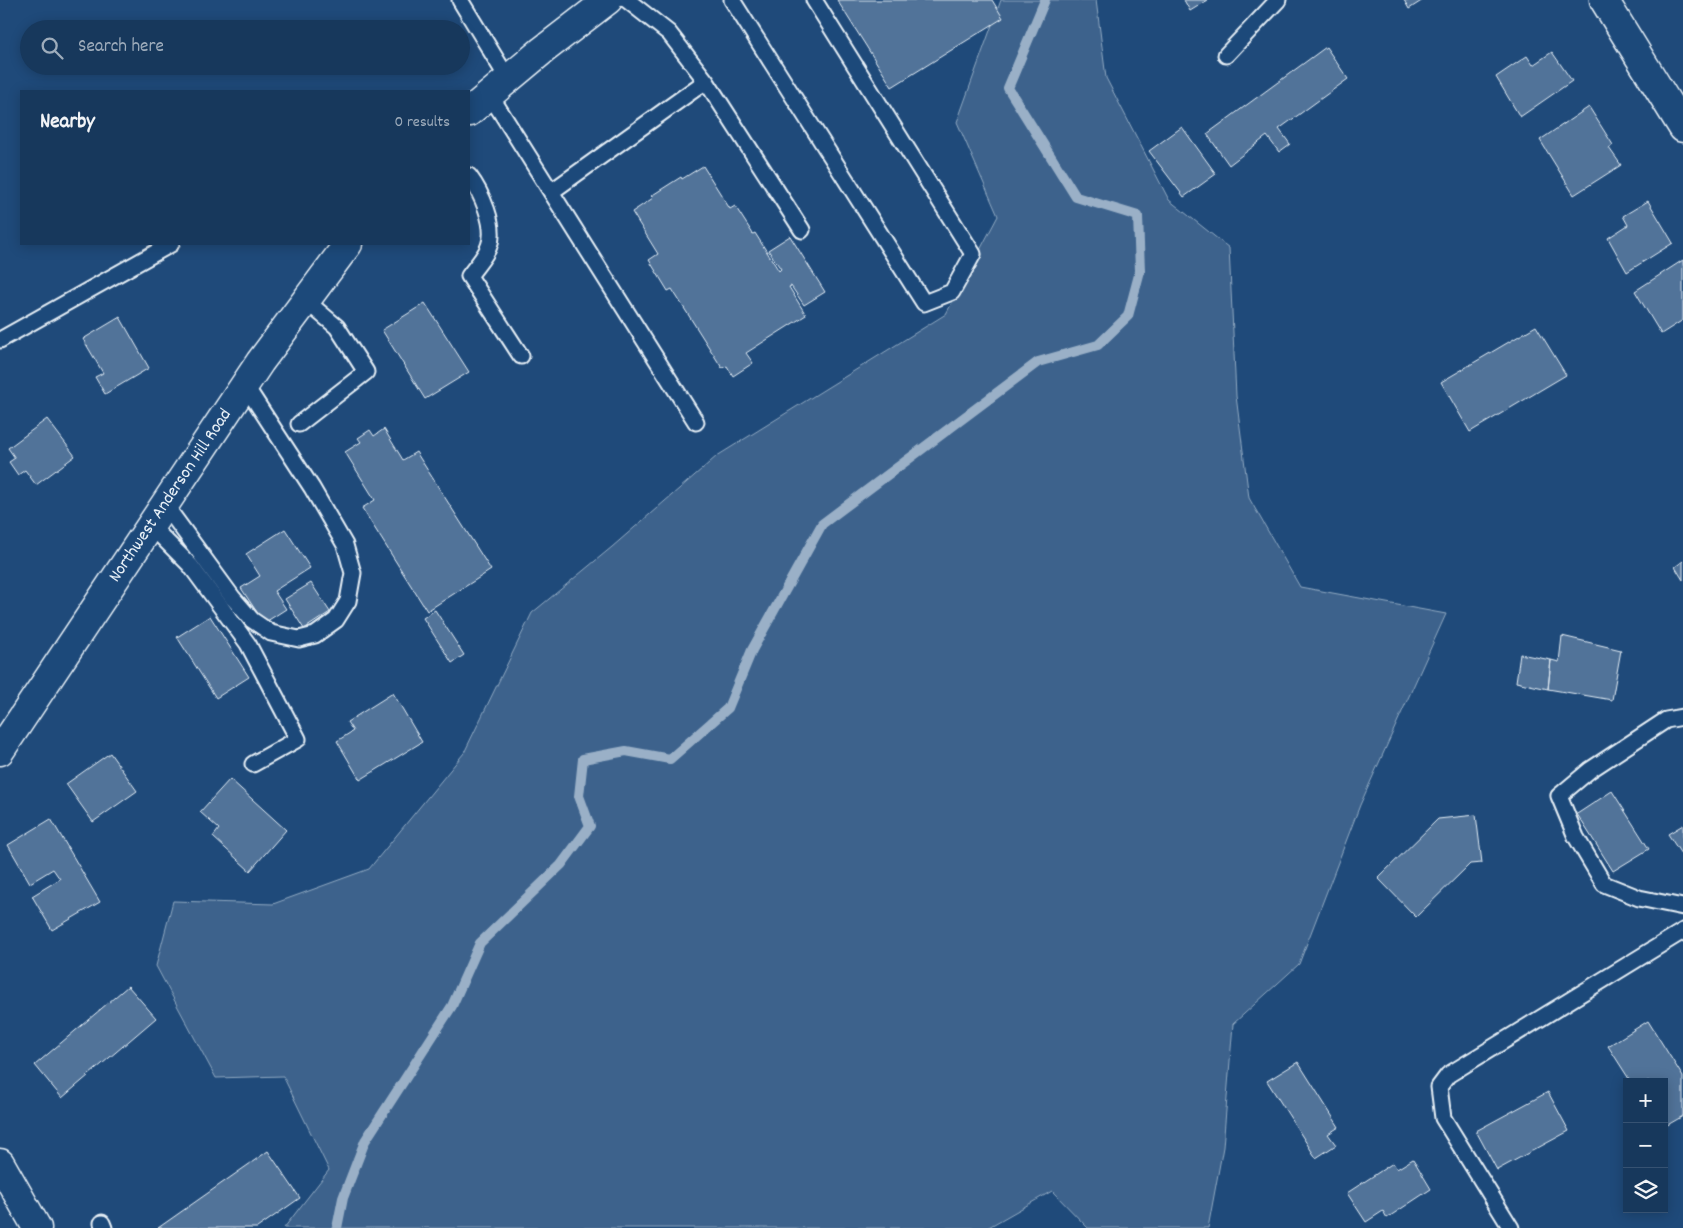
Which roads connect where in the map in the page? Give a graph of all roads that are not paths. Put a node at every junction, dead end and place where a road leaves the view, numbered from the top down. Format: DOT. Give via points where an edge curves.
graph roads {
  1 [pos="460,0"];
  2 [pos="608,0"];
  3 [pos="628,0"];
  4 [pos="732,0"];
  5 [pos="814,0"];
  6 [pos="1278,0"];
  7 [pos="1604,0"];
  8 [pos="469,20"];
  9 [pos="470,22"];
  10 [pos="1226,55"];
  11 [pos="706,81"];
  12 [pos="499,87"];
  13 [pos="470,111"];
  14 [pos="1683,128"];
  15 [pos="470,177"];
  16 [pos="551,192"];
  17 [pos="802,230"];
  18 [pos="169,245"];
  19 [pos="347,245"];
  20 [pos="305,300"];
  21 [pos="0,340"];
  22 [pos="521,356"];
  23 [pos="245,384"];
  24 [pos="696,422"];
  25 [pos="299,424"];
  26 [pos="158,515"];
  27 [pos="1683,717"];
  28 [pos="0,752"];
  29 [pos="253,764"];
  30 [pos="1683,907"];
  31 [pos="1683,931"];
  32 [pos="0,1163"];
  33 [pos="38,1228"];
  34 [pos="1511,1228"];
  1 -- 8 [label="lane"];
  2 -- 12 [label="main road"];
  3 -- 11 [label="lane" via="668,33"];
  4 -- 5 [label="lane" via="924,303 952,292 973,254"];
  6 -- 10 [label="lane"];
  7 -- 14 [label="main road"];
  9 -- 12 [label="lane"];
  11 -- 16 [label="lane"];
  11 -- 17 [label="lane"];
  12 -- 13 [label="main road"];
  12 -- 16 [label="lane"];
  15 -- 22 [label="lane" via="491,222 490,246 469,276"];
  16 -- 24 [label="lane"];
  18 -- 21 [label="lane"];
  19 -- 20 [label="main road, Northwest Anderson Hill Road"];
  20 -- 23 [label="main road, Northwest Anderson Hill Road"];
  20 -- 25 [label="lane" via="337,327 366,372"];
  23 -- 26 [label="main road, Northwest Anderson Hill Road"];
  23 -- 26 [label="lane" via="345,545 353,574 348,601 336,620 315,635 299,639 272,633 252,620"];
  26 -- 28 [label="main road, Northwest Anderson Hill Road"];
  26 -- 29 [label="lane" via="248,644 298,739"];
  27 -- 30 [label="lane" via="1666,720 1590,770 1559,796 1576,837 1604,884 1639,898"];
  31 -- 34 [label="lane" via="1448,1075 1439,1088 1443,1118"];
  32 -- 33 [label="main road"];
}
